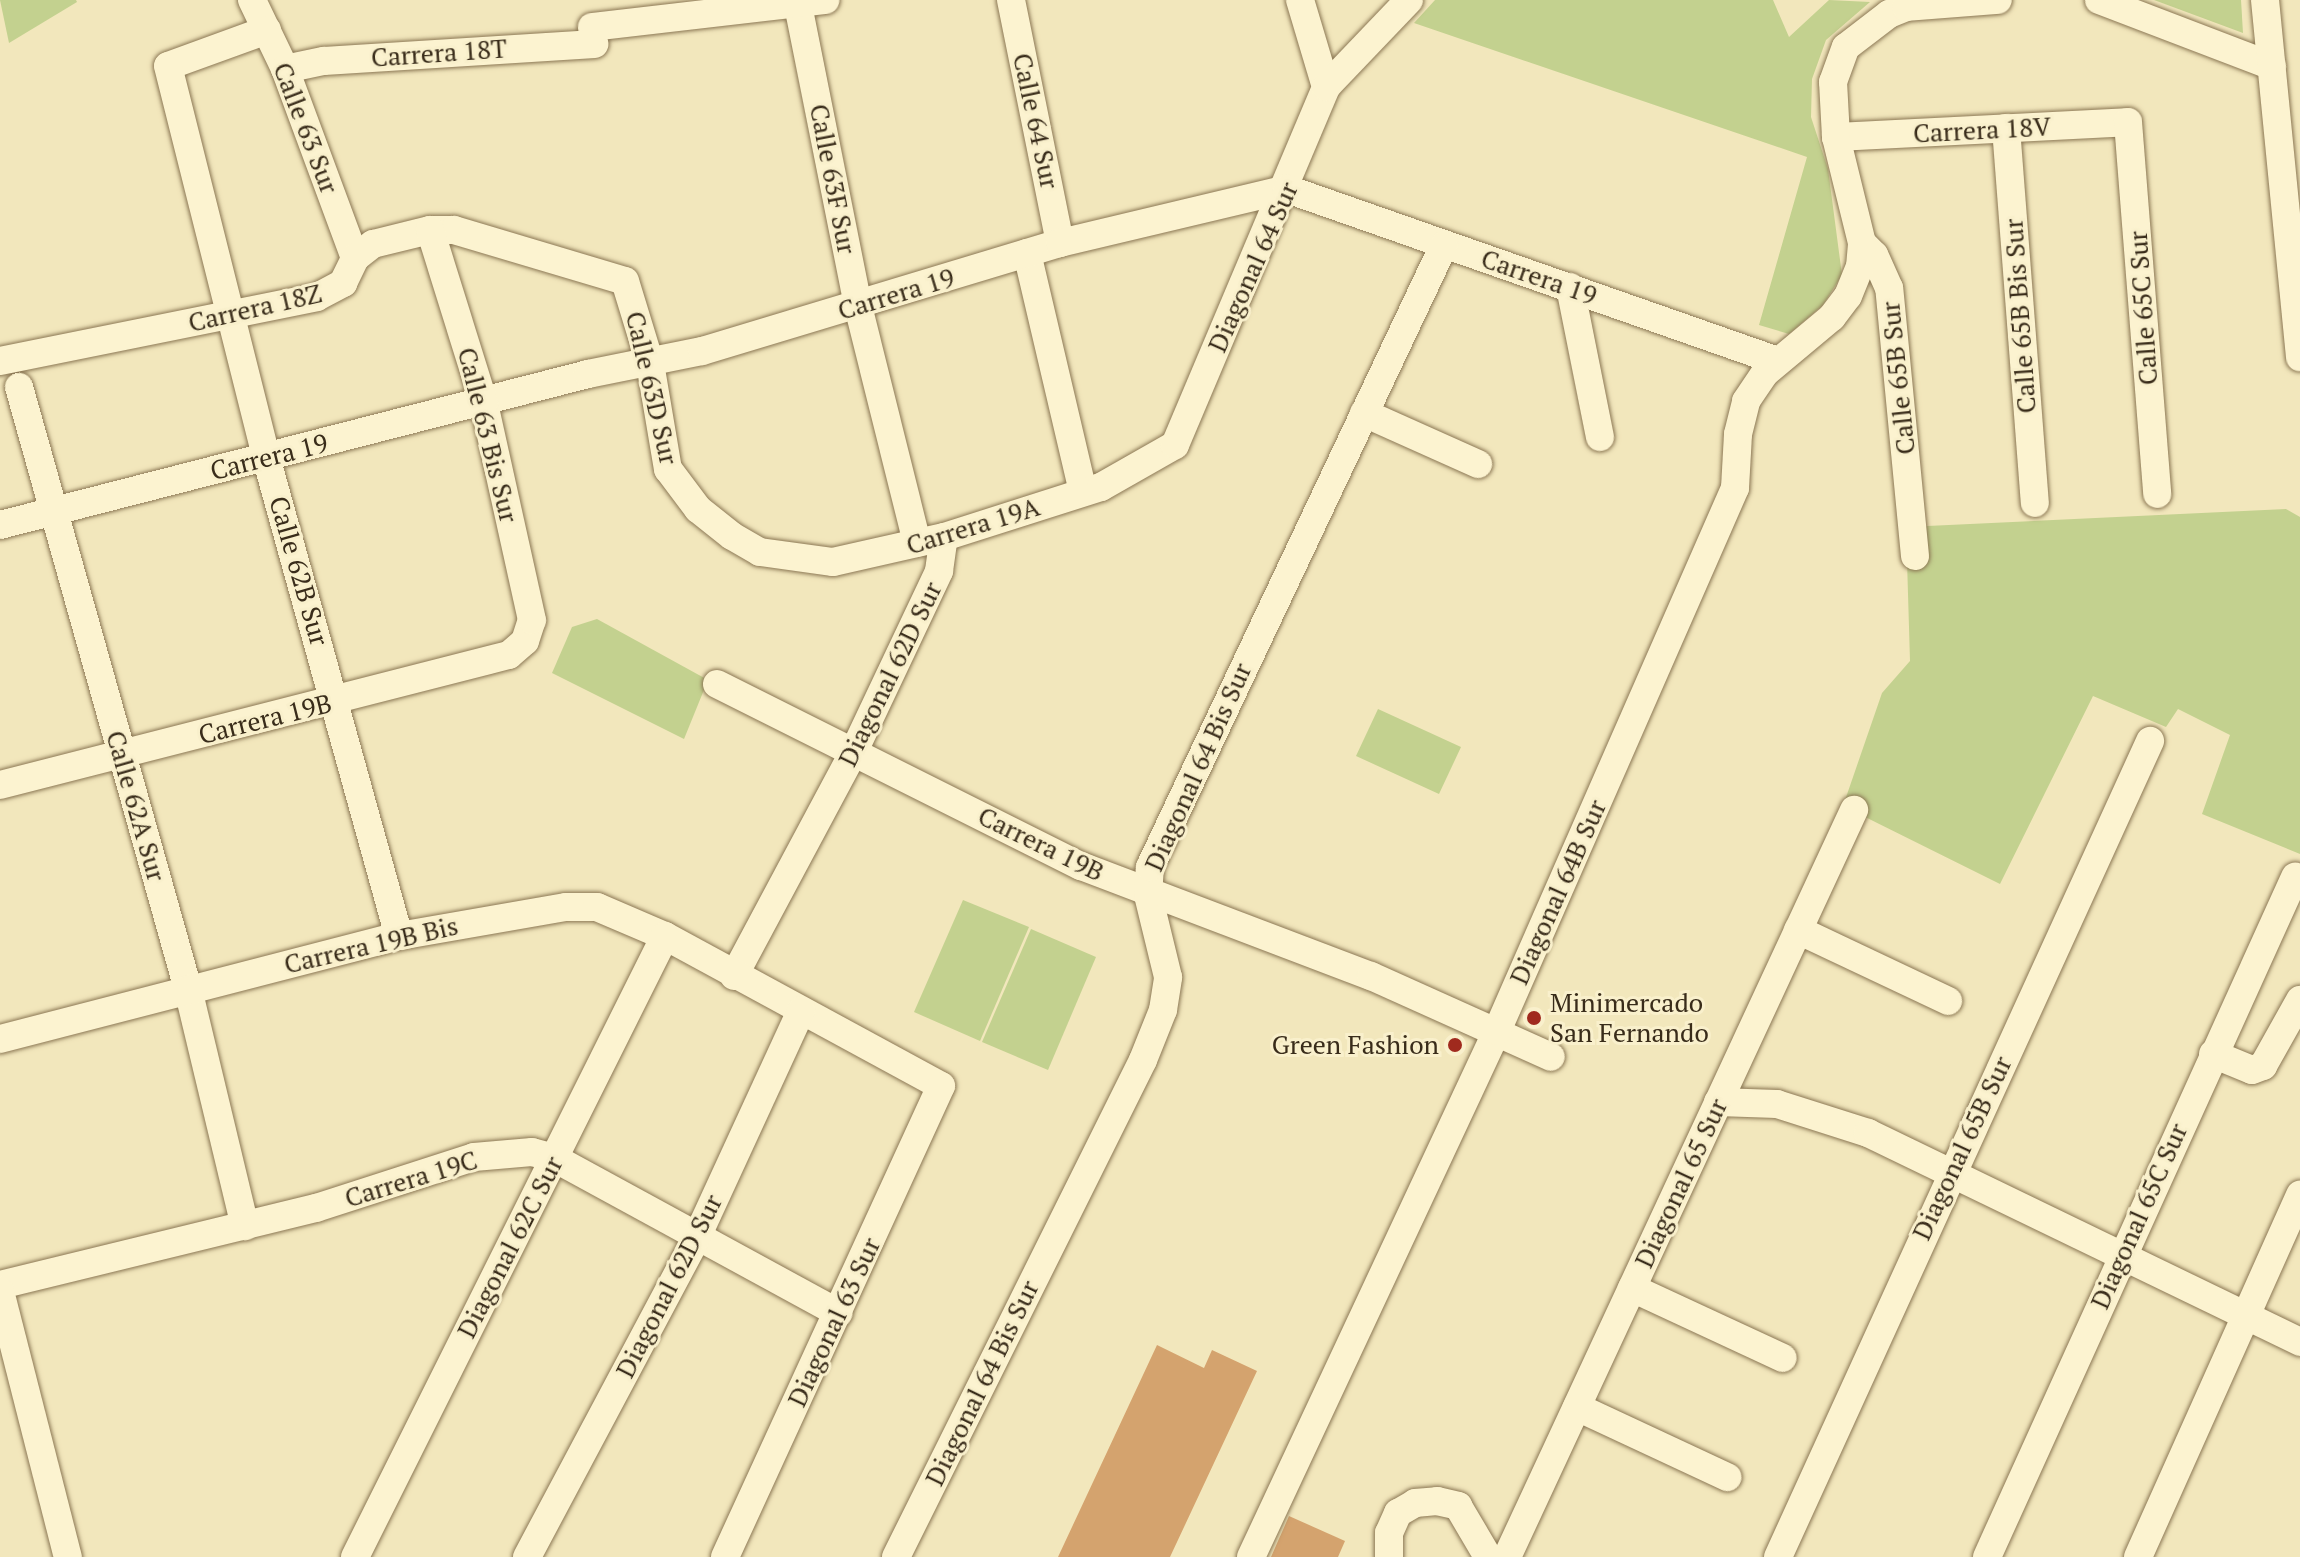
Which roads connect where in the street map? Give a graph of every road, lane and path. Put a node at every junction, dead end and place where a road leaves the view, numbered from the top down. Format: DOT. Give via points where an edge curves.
graph roads {
  1 [pos="252,0"];
  2 [pos="1011,0"];
  3 [pos="1300,0"];
  4 [pos="1409,0"];
  5 [pos="1998,0"];
  6 [pos="2099,0"];
  7 [pos="2265,0"];
  8 [pos="807,2"];
  9 [pos="1898,4"];
  10 [pos="267,30"];
  11 [pos="2272,66"];
  12 [pos="285,69"];
  13 [pos="1326,87"];
  14 [pos="2128,122"];
  15 [pos="2006,128"];
  16 [pos="1836,137"];
  17 [pos="1287,189"];
  18 [pos="430,230"];
  19 [pos="1060,243"];
  20 [pos="1862,243"];
  21 [pos="1444,245"];
  22 [pos="1027,253"];
  23 [pos="355,258"];
  24 [pos="625,281"];
  25 [pos="1570,287"];
  26 [pos="858,306"];
  27 [pos="234,314"];
  28 [pos="2300,357"];
  29 [pos="0,361"];
  30 [pos="1778,361"];
  31 [pos="650,363"];
  32 [pos="19,387"];
  33 [pos="484,403"];
  34 [pos="1364,413"];
  35 [pos="1600,437"];
  36 [pos="1175,445"];
  37 [pos="266,457"];
  38 [pos="1478,464"];
  39 [pos="1083,492"];
  40 [pos="2157,494"];
  41 [pos="2035,503"];
  42 [pos="51,512"];
  43 [pos="0,525"];
  44 [pos="931,540"];
  45 [pos="760,552"];
  46 [pos="1915,556"];
  47 [pos="525,641"];
  48 [pos="717,684"];
  49 [pos="336,701"];
  50 [pos="2150,741"];
  51 [pos="855,749"];
  52 [pos="122,754"];
  53 [pos="0,785"];
  54 [pos="1854,810"];
  55 [pos="2295,877"];
  56 [pos="1148,895"];
  57 [pos="1798,930"];
  58 [pos="399,936"];
  59 [pos="665,936"];
  60 [pos="734,976"];
  61 [pos="188,989"];
  62 [pos="2300,1000"];
  63 [pos="1948,1001"];
  64 [pos="801,1011"];
  65 [pos="1497,1031"];
  66 [pos="0,1039"];
  67 [pos="2213,1054"];
  68 [pos="1551,1057"];
  69 [pos="941,1086"];
  70 [pos="1718,1102"];
  71 [pos="554,1158"];
  72 [pos="1951,1172"];
  73 [pos="2300,1195"];
  74 [pos="245,1226"];
  75 [pos="697,1237"];
  76 [pos="2121,1254"];
  77 [pos="0,1285"];
  78 [pos="1632,1288"];
  79 [pos="0,1291"];
  80 [pos="838,1313"];
  81 [pos="2245,1315"];
  82 [pos="2300,1342"];
  83 [pos="1783,1358"];
  84 [pos="1577,1407"];
  85 [pos="1727,1477"];
  86 [pos="68,1557"];
  87 [pos="355,1557"];
  88 [pos="527,1557"];
  89 [pos="725,1557"];
  90 [pos="896,1557"];
  91 [pos="1251,1557"];
  92 [pos="1389,1557"];
  93 [pos="1488,1557"];
  94 [pos="1507,1557"];
  95 [pos="1778,1557"];
  96 [pos="1987,1557"];
  97 [pos="2138,1557"];
  1 -- 10 [label="street, Calle 63 Sur"];
  2 -- 19 [label="street, Calle 64 Sur"];
  3 -- 13 [label="street"];
  4 -- 13 [label="street"];
  5 -- 9 [label="street"];
  6 -- 11 [label="street"];
  7 -- 11 [label="street"];
  8 -- 12 [label="street, Carrera 18T" via="593,36"];
  8 -- 26 [label="street, Calle 63F Sur"];
  9 -- 16 [label="street, Calle 65B Sur" via="1846,47 1833,82"];
  10 -- 12 [label="street, Calle 63 Sur"];
  10 -- 27 [label="street, Calle 62B Sur" via="168,66"];
  11 -- 28 [label="street"];
  12 -- 23 [label="street, Calle 63 Sur"];
  13 -- 17 [label="street, Diagonal 64 Sur"];
  14 -- 15 [label="street, Carrera 18V"];
  14 -- 40 [label="street, Calle 65C Sur"];
  15 -- 16 [label="street, Carrera 18V"];
  15 -- 41 [label="street, Calle 65B Bis Sur"];
  16 -- 20 [label="street, Calle 65B Sur"];
  17 -- 19 [label="street, Carrera 19"];
  17 -- 21 [label="street, Carrera 19"];
  17 -- 36 [label="street, Diagonal 64 Sur"];
  18 -- 23 [label="street, Carrera 18Z" via="373,244"];
  18 -- 24 [label="street, Carrera 18Z" via="493,239"];
  18 -- 33 [label="street, Calle 63 Bis Sur"];
  19 -- 22 [label="street, Carrera 19"];
  20 -- 30 [label="street, Diagonal 64B Sur" via="1860,267 1848,296"];
  20 -- 46 [label="street, Calle 65B Sur" via="1874,255 1889,288"];
  21 -- 25 [label="street, Carrera 19"];
  21 -- 34 [label="street, Diagonal 64 Bis Sur"];
  22 -- 26 [label="street, Carrera 19"];
  22 -- 39 [label="street"];
  23 -- 27 [label="street, Carrera 18Z" via="337,289"];
  24 -- 31 [label="street, Calle 63D Sur"];
  25 -- 30 [label="street, Carrera 19"];
  25 -- 35 [label="street"];
  26 -- 31 [label="street, Carrera 19"];
  26 -- 44 [label="street, Calle 63F Sur"];
  27 -- 29 [label="street, Carrera 18Z"];
  27 -- 37 [label="street, Calle 62B Sur"];
  30 -- 65 [label="street, Diagonal 64B Sur" via="1746,401 1735,488"];
  31 -- 33 [label="street, Carrera 19"];
  31 -- 45 [label="street, Calle 63D Sur" via="668,469 698,509"];
  32 -- 42 [label="street, Calle 62A Sur"];
  33 -- 37 [label="street, Carrera 19"];
  33 -- 47 [label="street, Calle 63 Bis Sur" via="532,620"];
  34 -- 38 [label="street"];
  34 -- 56 [label="street, Diagonal 64 Bis Sur" via="1159,844 1147,880"];
  36 -- 39 [label="street, Carrera 19A"];
  37 -- 42 [label="street, Carrera 19"];
  37 -- 49 [label="street, Calle 62B Sur"];
  39 -- 44 [label="street, Carrera 19A"];
  42 -- 43 [label="street, Carrera 19"];
  42 -- 52 [label="street, Calle 62A Sur"];
  44 -- 45 [label="street, Carrera 19A" via="833,562"];
  44 -- 51 [label="street, Diagonal 62D Sur" via="939,571"];
  47 -- 49 [label="street, Carrera 19B" via="509,655"];
  48 -- 51 [label="street, Carrera 19B"];
  49 -- 52 [label="street, Carrera 19B"];
  49 -- 58 [label="street, Calle 62B Sur"];
  50 -- 72 [label="street, Diagonal 65B Sur"];
  51 -- 56 [label="street, Carrera 19B"];
  51 -- 60 [label="street, Diagonal 62D Sur"];
  52 -- 53 [label="street, Carrera 19B"];
  52 -- 61 [label="street, Calle 62A Sur"];
  54 -- 57 [label="street, Diagonal 65 Sur"];
  55 -- 67 [label="street, Diagonal 65C Sur"];
  56 -- 65 [label="street, Carrera 19B" via="1371,976"];
  56 -- 90 [label="street, Diagonal 64 Bis Sur" via="1168,977 1163,1010"];
  57 -- 63 [label="street"];
  57 -- 70 [label="street, Diagonal 65 Sur"];
  58 -- 59 [label="street, Carrera 19B Bis" via="597,907"];
  58 -- 61 [label="street, Carrera 19B Bis"];
  59 -- 60 [label="street, Carrera 19B Bis"];
  59 -- 71 [label="street, Diagonal 62C Sur"];
  60 -- 64 [label="street, Carrera 19B Bis"];
  61 -- 66 [label="street, Carrera 19B Bis"];
  61 -- 74 [label="street, Calle 62A Sur"];
  62 -- 67 [label="street" via="2263,1066 2252,1070"];
  64 -- 69 [label="street, Carrera 19B Bis"];
  64 -- 75 [label="street, Diagonal 62D Sur"];
  65 -- 68 [label="street, Carrera 19B"];
  65 -- 91 [label="street, Diagonal 64B Sur"];
  67 -- 76 [label="street, Diagonal 65C Sur"];
  69 -- 80 [label="street, Diagonal 63 Sur"];
  70 -- 72 [label="street" via="1777,1104 1868,1133"];
  70 -- 78 [label="street, Diagonal 65 Sur"];
  71 -- 74 [label="street, Carrera 19C" via="532,1152 474,1157 386,1188"];
  71 -- 75 [label="street, Carrera 19C"];
  71 -- 87 [label="street, Diagonal 62C Sur"];
  72 -- 76 [label="street"];
  72 -- 95 [label="street, Diagonal 65B Sur"];
  73 -- 81 [label="street"];
  74 -- 77 [label="street, Carrera 19C"];
  75 -- 80 [label="street, Carrera 19C"];
  75 -- 88 [label="street, Diagonal 62D Sur"];
  76 -- 81 [label="street"];
  76 -- 96 [label="street, Diagonal 65C Sur"];
  78 -- 83 [label="street"];
  78 -- 84 [label="street, Diagonal 65 Sur"];
  79 -- 86 [label="street"];
  80 -- 89 [label="street, Diagonal 63 Sur"];
  81 -- 82 [label="street"];
  81 -- 97 [label="street"];
  84 -- 85 [label="street"];
  84 -- 94 [label="street, Diagonal 65 Sur"];
  92 -- 93 [label="street" via="1389,1533 1398,1513 1415,1503 1437,1501 1458,1506"];
}
